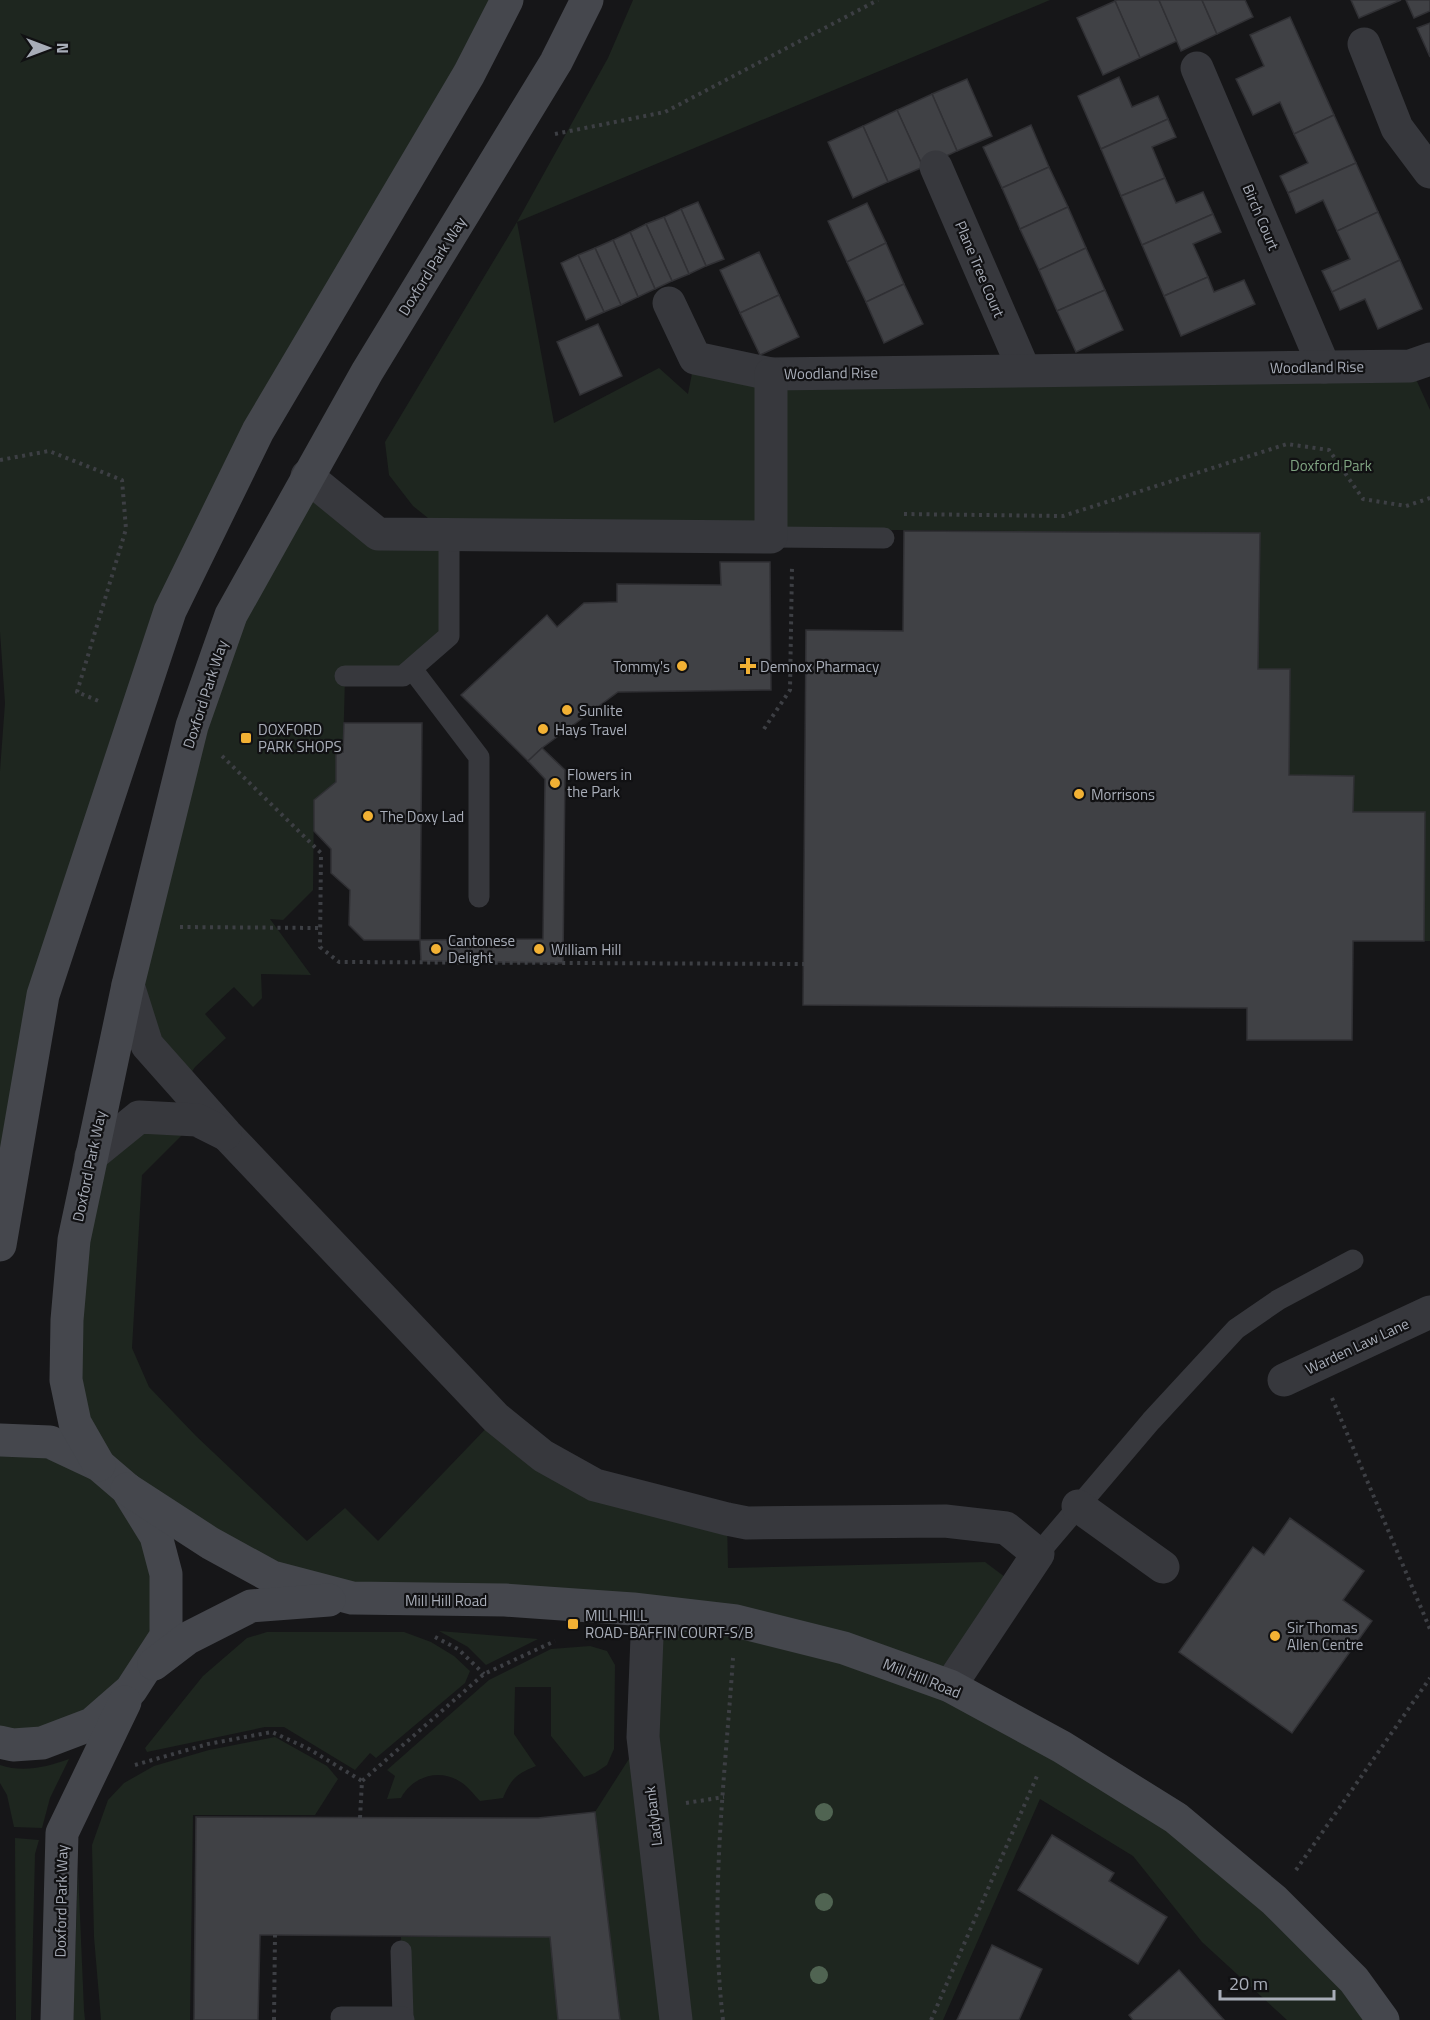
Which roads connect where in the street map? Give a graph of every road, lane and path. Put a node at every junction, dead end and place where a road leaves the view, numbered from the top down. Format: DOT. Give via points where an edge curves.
graph roads {
  1 [pos="507,0"];
  2 [pos="587,0"];
  3 [pos="878,0"];
  4 [pos="1364,44"];
  5 [pos="1197,68"];
  6 [pos="506,144"];
  7 [pos="936,167"];
  8 [pos="1430,172"];
  9 [pos="669,303"];
  10 [pos="1430,359"];
  11 [pos="1324,367"];
  12 [pos="1024,370"];
  13 [pos="771,374"];
  14 [pos="0,460"];
  15 [pos="307,476"];
  16 [pos="1430,498"];
  17 [pos="901,514"];
  18 [pos="448,535"];
  19 [pos="771,537"];
  20 [pos="884,538"];
  21 [pos="411,669"];
  22 [pos="345,676"];
  23 [pos="135,715"];
  24 [pos="192,726"];
  25 [pos="764,729"];
  26 [pos="478,897"];
  27 [pos="143,926"];
  28 [pos="320,928"];
  29 [pos="804,964"];
  30 [pos="128,985"];
  31 [pos="226,1134"];
  32 [pos="91,1156"];
  33 [pos="0,1245"];
  34 [pos="1353,1260"];
  35 [pos="1430,1312"];
  36 [pos="1317,1365"];
  37 [pos="1284,1380"];
  38 [pos="0,1440"];
  39 [pos="99,1465"];
  40 [pos="128,1489"];
  41 [pos="1078,1506"];
  42 [pos="1038,1554"];
  43 [pos="1163,1567"];
  44 [pos="351,1598"];
  45 [pos="648,1612"];
  46 [pos="736,1621"];
  47 [pos="1430,1629"];
  48 [pos="558,1640"];
  49 [pos="1430,1678"];
  50 [pos="137,1681"];
  51 [pos="950,1686"];
  52 [pos="0,1742"];
  53 [pos="1052,1743"];
  54 [pos="129,1769"];
  55 [pos="362,1781"];
  56 [pos="360,1818"];
  57 [pos="1274,1900"];
  58 [pos="275,1935"];
  59 [pos="401,1951"];
  60 [pos="341,2017"];
  61 [pos="403,2019"];
  62 [pos="57,2020"];
  63 [pos="274,2020"];
  64 [pos="676,2020"];
  65 [pos="723,2020"];
  66 [pos="931,2020"];
  67 [pos="1383,2020"];
  1 -- 23 [label="main road" via="469,74 258,431 170,611"];
  2 -- 6 [label="main road, Doxford Park Way" via="556,62"];
  3 -- 6 [label="path" via="665,112"];
  4 -- 8 [label="street" via="1397,128"];
  5 -- 11 [label="street, Birch Court"];
  6 -- 15 [label="main road, Doxford Park Way"];
  7 -- 12 [label="street, Plane Tree Court"];
  9 -- 13 [label="street" via="695,358"];
  10 -- 11 [label="street, Woodland Rise" via="1410,366"];
  11 -- 12 [label="street, Woodland Rise"];
  12 -- 13 [label="street, Woodland Rise"];
  13 -- 19 [label="street, Woodland Rise"];
  14 -- 23 [label="path" via="49,452 122,480 126,529 77,692"];
  15 -- 18 [label="street" via="378,534"];
  15 -- 24 [label="main road, Doxford Park Way" via="231,615"];
  16 -- 17 [label="path" via="1406,506 1363,499 1329,450 1287,444 1063,516"];
  18 -- 19 [label="street"];
  18 -- 21 [label="lane" via="449,636"];
  19 -- 20 [label="lane"];
  19 -- 25 [label="path" via="793,561 790,690"];
  21 -- 22 [label="lane" via="403,676"];
  21 -- 26 [label="lane" via="479,757"];
  23 -- 33 [label="main road" via="43,995"];
  24 -- 27 [label="main road, Doxford Park Way"];
  24 -- 28 [label="path" via="321,853"];
  27 -- 28 [label="path"];
  27 -- 30 [label="main road, Doxford Park Way"];
  28 -- 29 [label="path" via="320,947 339,962"];
  30 -- 31 [label="street" via="147,1045"];
  30 -- 32 [label="main road, Doxford Park Way"];
  31 -- 32 [label="street" via="197,1120 139,1117"];
  31 -- 42 [label="street" via="496,1418 543,1456 595,1485 747,1523 945,1521 1006,1528"];
  32 -- 39 [label="main road, Doxford Park Way" via="74,1240 66,1380 75,1423"];
  34 -- 41 [label="lane" via="1278,1300 1236,1329"];
  35 -- 36 [label="street, Warden Law Lane"];
  36 -- 37 [label="street, Warden Law Lane"];
  36 -- 47 [label="path"];
  38 -- 39 [label="main road, Doxford Park Way" via="50,1443"];
  39 -- 40 [label="main road, Doxford Park Way"];
  40 -- 44 [label="main road, Mill Hill Road" via="210,1543 272,1577"];
  40 -- 50 [label="main road, Doxford Park Way" via="156,1536 166,1574 166,1636"];
  41 -- 42 [label="lane"];
  41 -- 43 [label="street"];
  42 -- 51 [label="street"];
  44 -- 45 [label="main road, Mill Hill Road" via="505,1600"];
  44 -- 50 [label="main road, Mill Hill Road" via="251,1606 188,1638"];
  45 -- 46 [label="main road, Mill Hill Road"];
  45 -- 64 [label="street, Ladybank" via="643,1737"];
  46 -- 51 [label="main road, Mill Hill Road" via="844,1648"];
  46 -- 65 [label="path" via="717,1911"];
  48 -- 55 [label="path" via="484,1674"];
  49 -- 57 [label="path"];
  50 -- 52 [label="main road, Doxford Park Way" via="92,1724 42,1743"];
  50 -- 62 [label="main road, Doxford Park Way" via="62,1833"];
  51 -- 53 [label="main road, Mill Hill Road"];
  53 -- 57 [label="main road, Mill Hill Road" via="1176,1818"];
  53 -- 66 [label="path"];
  54 -- 55 [label="path" via="208,1744 272,1732"];
  55 -- 56 [label="path"];
  57 -- 67 [label="main road, Mill Hill Road" via="1354,1980"];
  58 -- 63 [label="path"];
  59 -- 61 [label="lane"];
  60 -- 61 [label="lane"];
}
